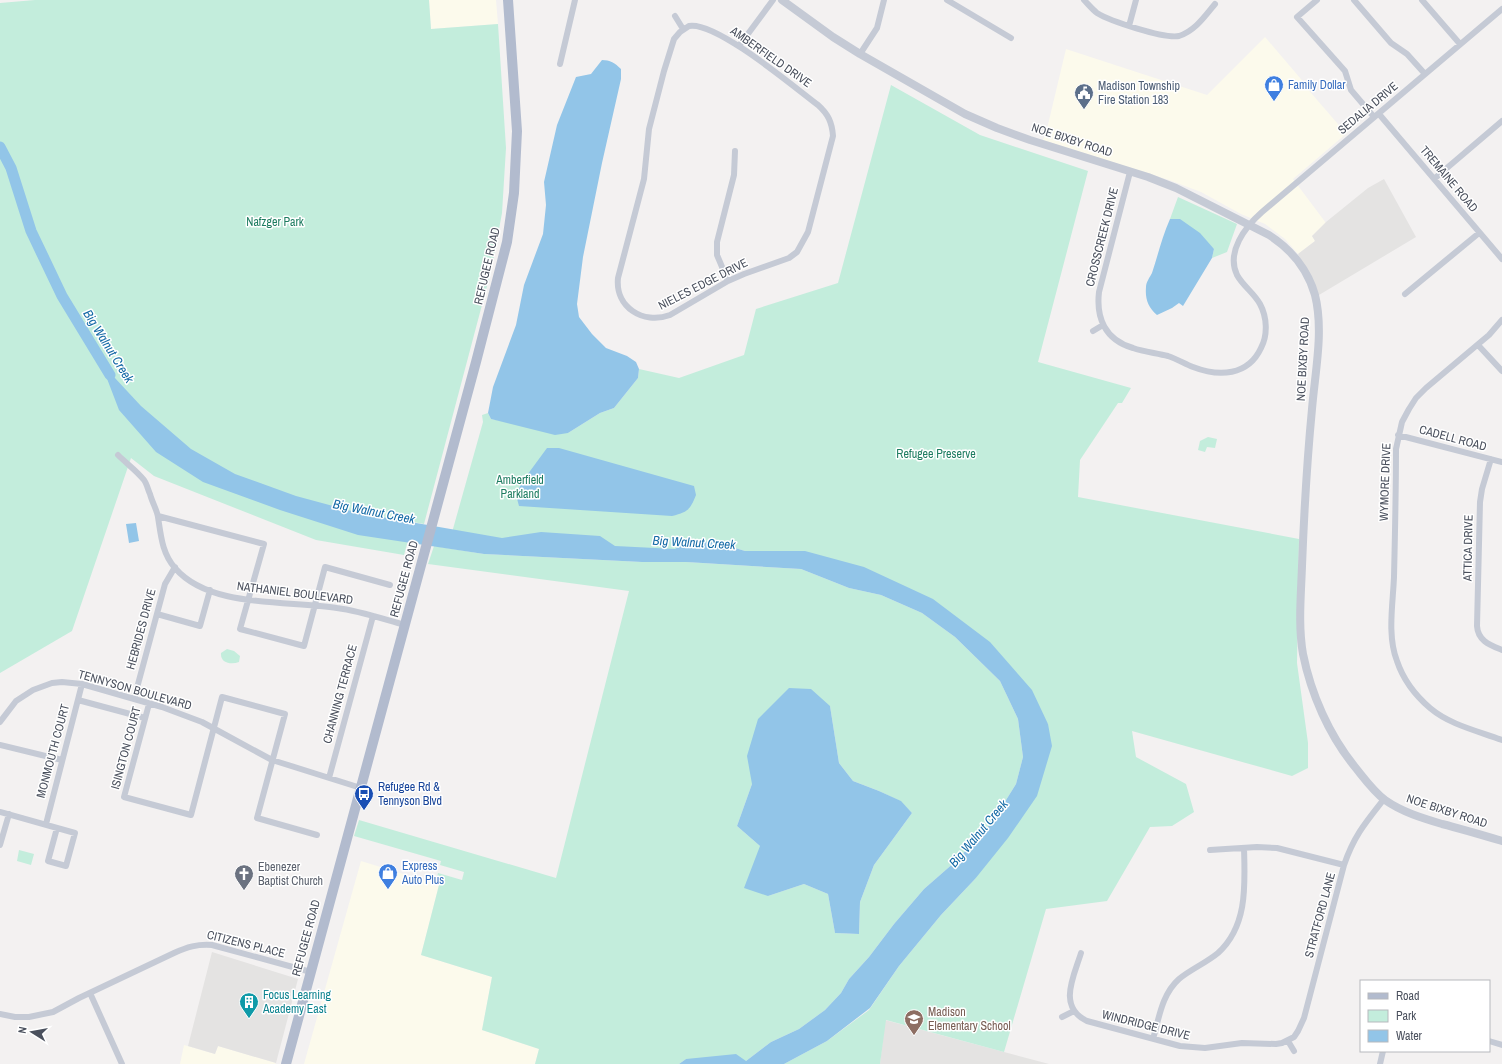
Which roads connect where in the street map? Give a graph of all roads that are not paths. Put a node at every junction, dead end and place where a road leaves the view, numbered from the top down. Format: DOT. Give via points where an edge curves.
graph roads {
  1 [pos="508,0"];
  2 [pos="575,0"];
  3 [pos="773,0"];
  4 [pos="782,0"];
  5 [pos="884,0"];
  6 [pos="947,0"];
  7 [pos="1084,0"];
  8 [pos="1136,0"];
  9 [pos="1317,0"];
  10 [pos="1354,0"];
  11 [pos="1422,0"];
  12 [pos="1215,4"];
  13 [pos="1502,9"];
  14 [pos="675,16"];
  15 [pos="1129,26"];
  16 [pos="683,29"];
  17 [pos="1011,38"];
  18 [pos="1460,44"];
  19 [pos="739,46"];
  20 [pos="860,54"];
  21 [pos="560,64"];
  22 [pos="1425,74"];
  23 [pos="1376,116"];
  24 [pos="1501,124"];
  25 [pos="833,128"];
  26 [pos="735,150"];
  27 [pos="1130,172"];
  28 [pos="1434,179"];
  29 [pos="1249,225"];
  30 [pos="1479,233"];
  31 [pos="1502,259"];
  32 [pos="728,281"];
  33 [pos="1405,294"];
  34 [pos="1502,320"];
  35 [pos="1103,325"];
  36 [pos="1093,331"];
  37 [pos="1478,345"];
  38 [pos="1502,371"];
  39 [pos="1398,436"];
  40 [pos="118,454"];
  41 [pos="1490,459"];
  42 [pos="1502,462"];
  43 [pos="158,516"];
  44 [pos="174,567"];
  45 [pos="390,585"];
  46 [pos="210,590"];
  47 [pos="249,600"];
  48 [pos="315,605"];
  49 [pos="157,614"];
  50 [pos="373,616"];
  51 [pos="405,625"];
  52 [pos="1502,650"];
  53 [pos="82,684"];
  54 [pos="134,699"];
  55 [pos="78,700"];
  56 [pos="149,704"];
  57 [pos="145,718"];
  58 [pos="0,722"];
  59 [pos="214,728"];
  60 [pos="1502,740"];
  61 [pos="0,745"];
  62 [pos="62,760"];
  63 [pos="272,760"];
  64 [pos="329,778"];
  65 [pos="361,788"];
  66 [pos="1384,799"];
  67 [pos="0,812"];
  68 [pos="9,814"];
  69 [pos="46,824"];
  70 [pos="57,828"];
  71 [pos="317,835"];
  72 [pos="1502,841"];
  73 [pos="0,845"];
  74 [pos="1244,848"];
  75 [pos="1210,850"];
  76 [pos="1344,865"];
  77 [pos="1081,953"];
  78 [pos="311,972"];
  79 [pos="90,993"];
  80 [pos="1074,1011"];
  81 [pos="0,1014"];
  82 [pos="1062,1016"];
  83 [pos="1153,1039"];
  84 [pos="1288,1041"];
  85 [pos="1490,1041"];
  86 [pos="1502,1045"];
  87 [pos="1294,1051"];
  88 [pos="1383,1052"];
  89 [pos="122,1064"];
  90 [pos="286,1064"];
  91 [pos="1380,1064"];
  1 -- 51 [label="main road, REFUGEE ROAD" via="517,131 512,211 501,269"];
  2 -- 21 [label="street"];
  3 -- 19 [label="street"];
  4 -- 20 [label="street, NOE BIXBY ROAD"];
  5 -- 20 [label="street" via="877,28"];
  6 -- 17 [label="street"];
  7 -- 15 [label="street" via="1097,13"];
  8 -- 15 [label="street"];
  9 -- 23 [label="street, TREMAINE ROAD" via="1297,17 1344,71 1351,90"];
  10 -- 22 [label="street" via="1391,43 1407,54"];
  11 -- 18 [label="street"];
  12 -- 15 [label="street" via="1195,27 1178,36"];
  13 -- 18 [label="street, SEDALIA DRIVE"];
  14 -- 16 [label="street"];
  16 -- 19 [label="street, AMBERFIELD DRIVE" via="698,26 716,32"];
  16 -- 32 [label="street, NIELES EDGE DRIVE" via="671,47 649,129 644,179 618,278 618,288 624,303 631,310 642,317 662,318"];
  18 -- 22 [label="street, SEDALIA DRIVE"];
  19 -- 25 [label="street, AMBERFIELD DRIVE" via="818,104 828,115"];
  20 -- 27 [label="street, NOE BIXBY ROAD" via="981,122"];
  22 -- 23 [label="street, SEDALIA DRIVE"];
  23 -- 28 [label="street, TREMAINE ROAD"];
  23 -- 29 [label="street, SEDALIA DRIVE"];
  24 -- 28 [label="street"];
  25 -- 32 [label="street, NIELES EDGE DRIVE" via="832,143 810,225 800,247 789,258"];
  26 -- 32 [label="street" via="734,175 716,250"];
  27 -- 29 [label="street, NOE BIXBY ROAD" via="1176,188"];
  27 -- 35 [label="street, CROSSCREEK DRIVE" via="1100,287 1098,309"];
  28 -- 30 [label="street, TREMAINE ROAD"];
  29 -- 35 [label="street, CROSSCREEK DRIVE" via="1235,250 1234,263 1237,275 1263,310 1266,328 1260,350 1245,367 1220,374 1201,370 1169,356 1126,346 1108,333"];
  29 -- 66 [label="street, NOE BIXBY ROAD" via="1275,239 1297,259 1310,280 1316,300 1319,331 1304,511 1300,601 1303,653 1312,685 1332,732 1351,762"];
  30 -- 31 [label="street, TREMAINE ROAD"];
  30 -- 33 [label="street"];
  34 -- 37 [label="street, WYMORE DRIVE"];
  35 -- 36 [label="street"];
  37 -- 38 [label="street"];
  37 -- 39 [label="street, WYMORE DRIVE" via="1416,398 1405,415"];
  39 -- 41 [label="street, CADELL ROAD"];
  39 -- 60 [label="street, WYMORE DRIVE" via="1392,629 1396,660 1409,684 1438,713 1457,724"];
  40 -- 43 [label="street, NATHANIEL BOULEVARD" via="145,481"];
  41 -- 42 [label="street, CADELL ROAD"];
  41 -- 52 [label="street, ATTICA DRIVE" via="1482,488 1480,510 1477,626 1478,639"];
  43 -- 44 [label="street, NATHANIEL BOULEVARD" via="164,551"];
  43 -- 47 [label="street" via="264,544"];
  44 -- 46 [label="street, NATHANIEL BOULEVARD" via="189,580"];
  44 -- 49 [label="street, HEBRIDES DRIVE" via="165,584"];
  45 -- 48 [label="street" via="325,567"];
  46 -- 47 [label="street, NATHANIEL BOULEVARD"];
  46 -- 49 [label="street" via="200,626"];
  47 -- 48 [label="street, NATHANIEL BOULEVARD"];
  47 -- 48 [label="street" via="240,629 304,646"];
  48 -- 50 [label="street, NATHANIEL BOULEVARD"];
  49 -- 54 [label="street, HEBRIDES DRIVE"];
  50 -- 51 [label="street, NATHANIEL BOULEVARD"];
  50 -- 64 [label="street, CHANNING TERRACE"];
  51 -- 65 [label="main road, REFUGEE ROAD"];
  53 -- 54 [label="street, TENNYSON BOULEVARD"];
  53 -- 55 [label="street, MONMOUTH COURT"];
  53 -- 58 [label="street, TENNYSON BOULEVARD" via="52,683 33,690 16,701"];
  54 -- 56 [label="street, TENNYSON BOULEVARD"];
  55 -- 57 [label="street"];
  55 -- 62 [label="street, MONMOUTH COURT"];
  56 -- 57 [label="street, ISINGTON COURT"];
  56 -- 59 [label="street, TENNYSON BOULEVARD"];
  57 -- 59 [label="street, ISINGTON COURT" via="124,797 191,815"];
  59 -- 63 [label="street, TENNYSON BOULEVARD"];
  59 -- 63 [label="street" via="222,697 284,714"];
  61 -- 62 [label="street"];
  62 -- 69 [label="street, MONMOUTH COURT"];
  63 -- 64 [label="street, TENNYSON BOULEVARD"];
  63 -- 71 [label="street" via="257,818"];
  64 -- 65 [label="street, TENNYSON BOULEVARD"];
  65 -- 78 [label="main road, REFUGEE ROAD"];
  66 -- 72 [label="street, NOE BIXBY ROAD" via="1412,814"];
  66 -- 76 [label="street, STRATFORD LANE" via="1360,830"];
  67 -- 68 [label="street"];
  68 -- 69 [label="street"];
  68 -- 73 [label="street"];
  69 -- 70 [label="street"];
  70 -- 70 [label="street" via="75,833 66,866 48,860"];
  74 -- 75 [label="street"];
  74 -- 76 [label="street" via="1277,848"];
  74 -- 83 [label="street" via="1245,888 1235,930 1223,949 1172,987 1162,1006"];
  76 -- 84 [label="street, STRATFORD LANE" via="1304,1018 1298,1031"];
  77 -- 80 [label="street" via="1070,995"];
  78 -- 79 [label="street, CITIZENS PLACE" via="212,945 199,944 174,953"];
  78 -- 90 [label="main road, REFUGEE ROAD"];
  79 -- 81 [label="street, CITIZENS PLACE" via="53,1012 29,1017"];
  79 -- 89 [label="street"];
  80 -- 82 [label="street"];
  80 -- 83 [label="street, WINDRIDGE DRIVE" via="1087,1021"];
  83 -- 84 [label="street, WINDRIDGE DRIVE" via="1199,1048 1242,1043 1276,1044"];
  84 -- 87 [label="street"];
  85 -- 86 [label="street"];
  88 -- 91 [label="street"];
}
